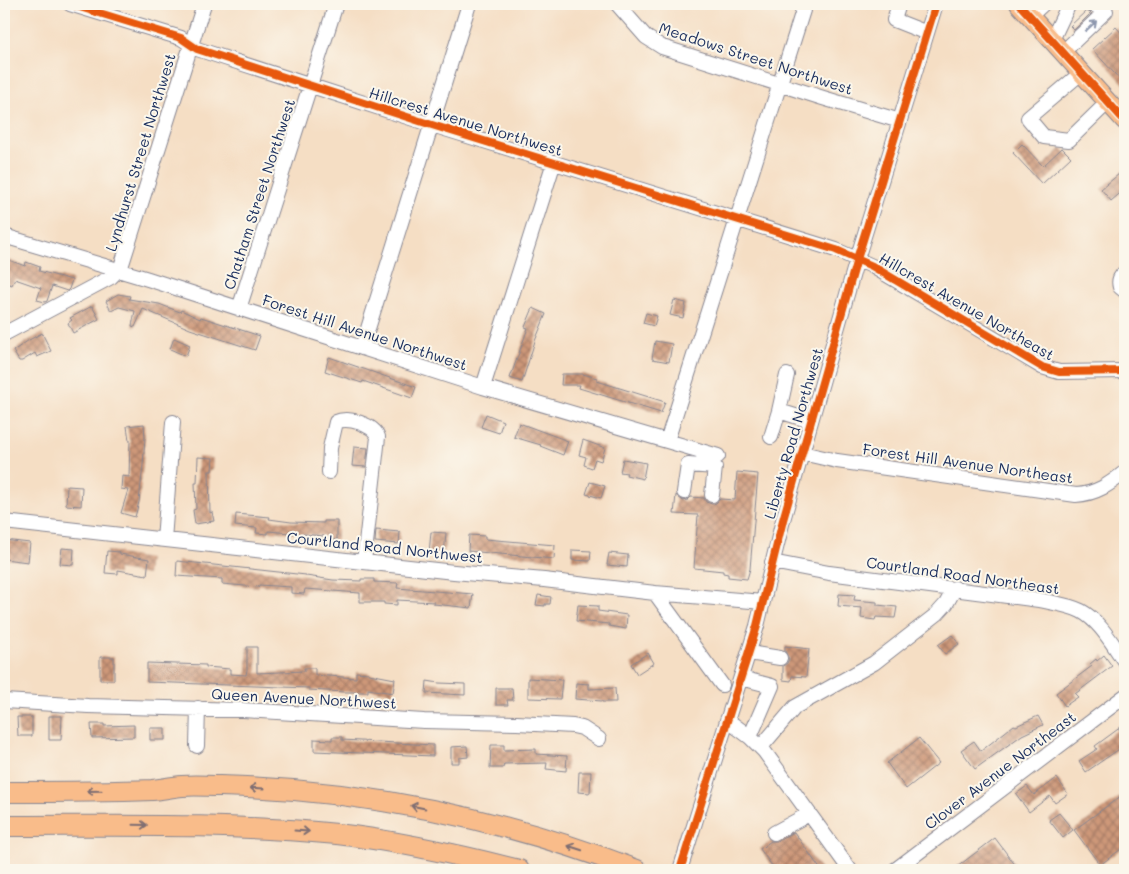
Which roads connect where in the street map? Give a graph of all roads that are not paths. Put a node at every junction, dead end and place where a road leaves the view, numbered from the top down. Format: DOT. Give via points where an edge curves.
graph roads {
  1 [pos="70,4"];
  2 [pos="204,4"];
  3 [pos="336,4"];
  4 [pos="469,4"];
  5 [pos="617,4"];
  6 [pos="805,4"];
  7 [pos="899,4"];
  8 [pos="936,4"];
  9 [pos="1069,4"];
  10 [pos="1092,4"];
  11 [pos="1030,8"];
  12 [pos="927,33"];
  13 [pos="191,45"];
  14 [pos="1057,46"];
  15 [pos="1081,72"];
  16 [pos="780,84"];
  17 [pos="310,86"];
  18 [pos="1108,102"];
  19 [pos="900,121"];
  20 [pos="1125,121"];
  21 [pos="432,125"];
  22 [pos="554,162"];
  23 [pos="737,220"];
  24 [pos="4,236"];
  25 [pos="857,259"];
  26 [pos="118,271"];
  27 [pos="1125,272"];
  28 [pos="1125,291"];
  29 [pos="239,309"];
  30 [pos="4,334"];
  31 [pos="362,348"];
  32 [pos="1125,372"];
  33 [pos="787,375"];
  34 [pos="483,387"];
  35 [pos="778,411"];
  36 [pos="811,420"];
  37 [pos="173,422"];
  38 [pos="770,437"];
  39 [pos="667,441"];
  40 [pos="802,453"];
  41 [pos="718,456"];
  42 [pos="703,459"];
  43 [pos="329,472"];
  44 [pos="1125,472"];
  45 [pos="684,492"];
  46 [pos="712,494"];
  47 [pos="4,522"];
  48 [pos="164,540"];
  49 [pos="364,562"];
  50 [pos="772,562"];
  51 [pos="955,588"];
  52 [pos="655,593"];
  53 [pos="763,602"];
  54 [pos="749,652"];
  55 [pos="780,658"];
  56 [pos="1125,662"];
  57 [pos="741,678"];
  58 [pos="722,685"];
  59 [pos="1125,696"];
  60 [pos="4,701"];
  61 [pos="198,708"];
  62 [pos="727,720"];
  63 [pos="750,737"];
  64 [pos="599,739"];
  65 [pos="197,746"];
  66 [pos="761,747"];
  67 [pos="4,792"];
  68 [pos="809,814"];
  69 [pos="4,826"];
  70 [pos="774,832"];
  71 [pos="519,870"];
  72 [pos="638,870"];
  73 [pos="680,870"];
  74 [pos="850,870"];
  75 [pos="895,870"];
  1 -- 13 [label="street, Hillcrest Avenue Northwest" via="181,38"];
  2 -- 13 [label="street, Lyndhurst Street Northwest"];
  3 -- 17 [label="street, Chatham Street Northwest"];
  4 -- 21 [label="street"];
  5 -- 16 [label="street, Meadows Street Northwest" via="654,43"];
  6 -- 16 [label="street"];
  7 -- 12 [label="street" via="894,20"];
  8 -- 12 [label="street, Liberty Road Northwest"];
  9 -- 14 [label="street"];
  14 -- 10 [label="street, one-way" via="1106,11"];
  11 -- 14 [label="main road"];
  12 -- 19 [label="street, Liberty Road Northwest"];
  13 -- 17 [label="street, Hillcrest Avenue Northwest"];
  13 -- 26 [label="street, Lyndhurst Street Northwest"];
  14 -- 15 [label="main road"];
  15 -- 18 [label="main road"];
  15 -- 18 [label="street" via="1028,118 1044,137 1069,140"];
  16 -- 19 [label="street, Meadows Street Northwest"];
  16 -- 23 [label="street"];
  17 -- 21 [label="street, Hillcrest Avenue Northwest"];
  17 -- 29 [label="street, Chatham Street Northwest"];
  18 -- 20 [label="main road"];
  19 -- 25 [label="street, Liberty Road Northwest"];
  21 -- 22 [label="street, Hillcrest Avenue Northwest"];
  21 -- 31 [label="street"];
  22 -- 23 [label="street, Hillcrest Avenue Northwest"];
  22 -- 34 [label="street"];
  23 -- 25 [label="street, Hillcrest Avenue Northwest"];
  23 -- 39 [label="street"];
  24 -- 26 [label="street, Forest Hill Avenue Northwest"];
  25 -- 32 [label="street, Hillcrest Avenue Northeast" via="1042,367 1059,372"];
  25 -- 36 [label="street, Liberty Road Northwest"];
  26 -- 29 [label="street, Forest Hill Avenue Northwest"];
  26 -- 30 [label="street, Lyndhurst Street Northwest"];
  27 -- 28 [label="street" via="1119,283"];
  29 -- 31 [label="street, Forest Hill Avenue Northwest"];
  31 -- 34 [label="street, Forest Hill Avenue Northwest"];
  33 -- 35 [label="street"];
  34 -- 39 [label="street, Forest Hill Avenue Northwest"];
  35 -- 36 [label="street"];
  35 -- 38 [label="street"];
  36 -- 40 [label="street, Liberty Road Northwest"];
  37 -- 48 [label="street"];
  39 -- 42 [label="street, Forest Hill Avenue Northwest"];
  40 -- 44 [label="street, Forest Hill Avenue Northeast" via="837,461 1076,495 1095,492"];
  40 -- 50 [label="street, Liberty Road Northwest"];
  41 -- 42 [label="street, Forest Hill Avenue Northwest"];
  42 -- 45 [label="street" via="688,465"];
  42 -- 46 [label="street" via="715,467"];
  43 -- 49 [label="street" via="336,422 353,422 376,432"];
  47 -- 48 [label="street, Courtland Road Northwest"];
  48 -- 49 [label="street, Courtland Road Northwest"];
  49 -- 52 [label="street, Courtland Road Northwest"];
  50 -- 51 [label="street, Courtland Road Northeast" via="829,573"];
  50 -- 53 [label="street, Liberty Road Northwest"];
  51 -- 56 [label="street, Courtland Road Northeast" via="1072,607 1097,623"];
  51 -- 66 [label="street" via="937,614 874,663 796,708"];
  52 -- 53 [label="street, Courtland Road Northwest"];
  52 -- 58 [label="street"];
  53 -- 54 [label="street, Liberty Road Northwest"];
  54 -- 55 [label="street"];
  54 -- 57 [label="street, Liberty Road Northwest"];
  57 -- 62 [label="street, Liberty Road Northwest"];
  57 -- 63 [label="street" via="772,686"];
  59 -- 75 [label="street, Clover Avenue Northeast"];
  60 -- 61 [label="street, Queen Avenue Northwest"];
  61 -- 64 [label="street, Queen Avenue Northwest" via="572,726 582,728"];
  61 -- 65 [label="street"];
  62 -- 63 [label="street"];
  62 -- 73 [label="street, Liberty Road Northwest"];
  63 -- 66 [label="street"];
  66 -- 68 [label="street"];
  72 -- 67 [label="highway, one-way" via="489,823 329,794 256,787 193,786 153,790"];
  68 -- 70 [label="street"];
  68 -- 74 [label="street"];
  69 -- 71 [label="highway, one-way" via="193,826 313,832 430,849"];
}
